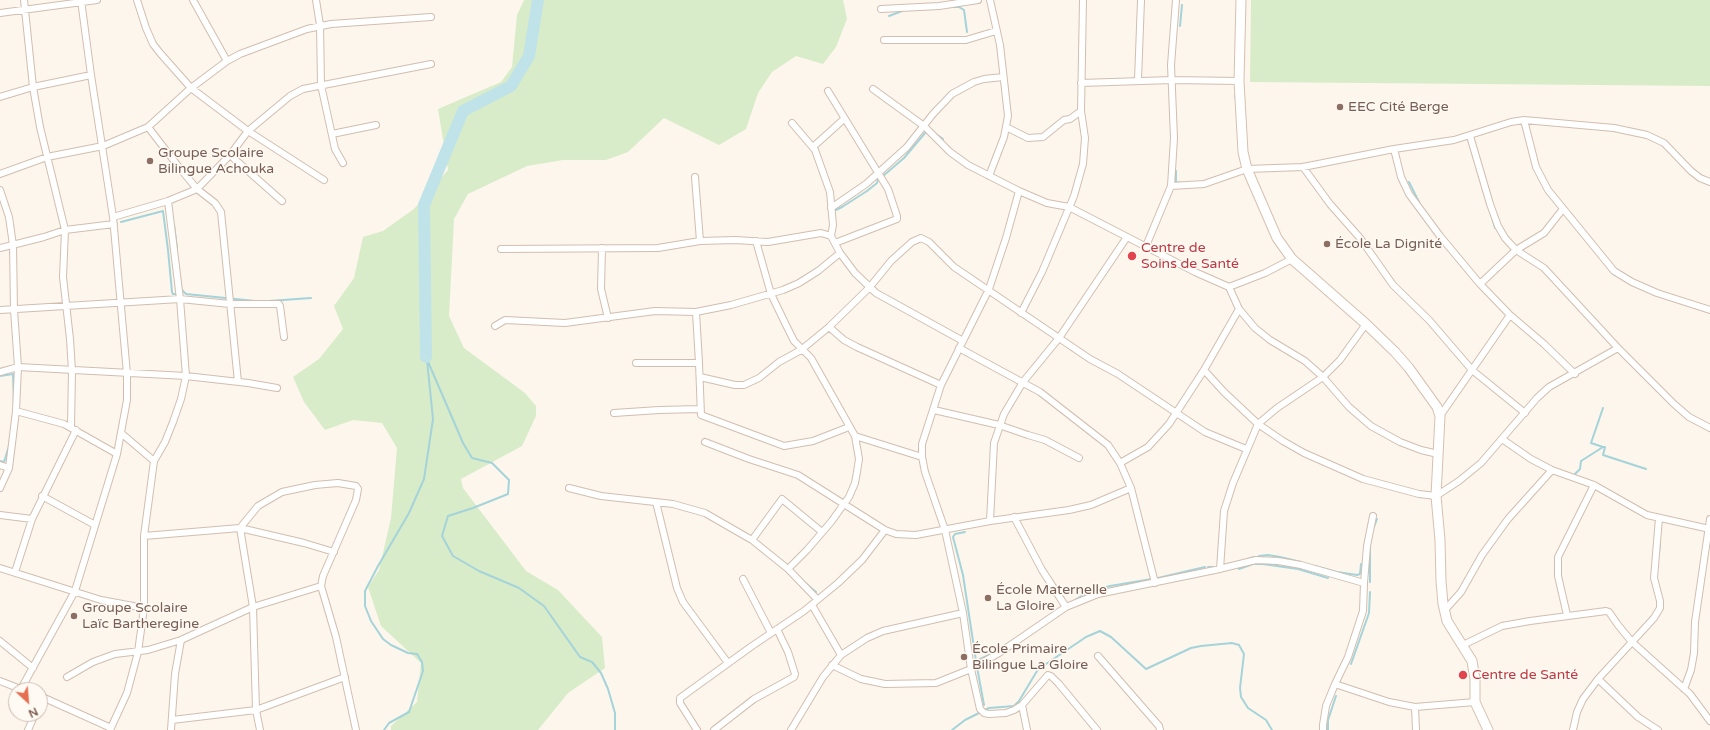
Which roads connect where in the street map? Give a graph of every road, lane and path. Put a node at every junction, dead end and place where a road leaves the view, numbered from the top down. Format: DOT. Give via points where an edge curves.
graph roads {
  1 [pos="24,0"];
  2 [pos="97,0"];
  3 [pos="137,0"];
  4 [pos="193,0"];
  5 [pos="316,0"];
  6 [pos="978,0"];
  7 [pos="990,0"];
  8 [pos="1084,0"];
  9 [pos="1141,0"];
  10 [pos="1176,0"];
  11 [pos="1240,0"];
  12 [pos="81,1"];
  13 [pos="881,8"];
  14 [pos="25,10"];
  15 [pos="0,13"];
  16 [pos="432,17"];
  17 [pos="320,25"];
  18 [pos="996,31"];
  19 [pos="884,40"];
  20 [pos="226,61"];
  21 [pos="431,64"];
  22 [pos="90,74"];
  23 [pos="1003,77"];
  24 [pos="1138,80"];
  25 [pos="1172,80"];
  26 [pos="1239,81"];
  27 [pos="1081,83"];
  28 [pos="321,85"];
  29 [pos="33,87"];
  30 [pos="191,88"];
  31 [pos="873,89"];
  32 [pos="828,91"];
  33 [pos="0,97"];
  34 [pos="1081,111"];
  35 [pos="844,119"];
  36 [pos="1524,120"];
  37 [pos="792,122"];
  38 [pos="376,125"];
  39 [pos="924,126"];
  40 [pos="148,127"];
  41 [pos="1006,127"];
  42 [pos="248,131"];
  43 [pos="332,134"];
  44 [pos="1470,136"];
  45 [pos="103,146"];
  46 [pos="814,146"];
  47 [pos="1394,149"];
  48 [pos="230,155"];
  49 [pos="47,157"];
  50 [pos="343,163"];
  51 [pos="1303,167"];
  52 [pos="1247,169"];
  53 [pos="0,174"];
  54 [pos="880,175"];
  55 [pos="989,176"];
  56 [pos="695,177"];
  57 [pos="324,180"];
  58 [pos="1710,182"];
  59 [pos="1171,186"];
  60 [pos="197,189"];
  61 [pos="0,190"];
  62 [pos="1019,191"];
  63 [pos="168,201"];
  64 [pos="282,201"];
  65 [pos="1069,207"];
  66 [pos="831,208"];
  67 [pos="1564,209"];
  68 [pos="113,217"];
  69 [pos="114,224"];
  70 [pos="66,230"];
  71 [pos="831,236"];
  72 [pos="1127,238"];
  73 [pos="700,241"];
  74 [pos="756,241"];
  75 [pos="835,243"];
  76 [pos="13,245"];
  77 [pos="1146,246"];
  78 [pos="0,248"];
  79 [pos="602,248"];
  80 [pos="501,249"];
  81 [pos="1516,250"];
  82 [pos="840,253"];
  83 [pos="1292,259"];
  84 [pos="1480,284"];
  85 [pos="1229,287"];
  86 [pos="869,288"];
  87 [pos="989,289"];
  88 [pos="772,294"];
  89 [pos="180,299"];
  90 [pos="120,302"];
  91 [pos="230,304"];
  92 [pos="65,306"];
  93 [pos="1239,309"];
  94 [pos="0,310"];
  95 [pos="14,310"];
  96 [pos="1710,310"];
  97 [pos="696,312"];
  98 [pos="1022,313"];
  99 [pos="1510,315"];
  100 [pos="608,318"];
  101 [pos="1366,324"];
  102 [pos="495,326"];
  103 [pos="829,327"];
  104 [pos="284,337"];
  105 [pos="1059,338"];
  106 [pos="963,341"];
  107 [pos="959,348"];
  108 [pos="1618,348"];
  109 [pos="801,350"];
  110 [pos="636,363"];
  111 [pos="700,363"];
  112 [pos="18,367"];
  113 [pos="1204,370"];
  114 [pos="1472,370"];
  115 [pos="72,371"];
  116 [pos="0,372"];
  117 [pos="127,374"];
  118 [pos="1575,374"];
  119 [pos="186,376"];
  120 [pos="700,376"];
  121 [pos="1323,377"];
  122 [pos="238,382"];
  123 [pos="1023,382"];
  124 [pos="941,385"];
  125 [pos="277,388"];
  126 [pos="700,409"];
  127 [pos="934,410"];
  128 [pos="16,411"];
  129 [pos="614,413"];
  130 [pos="1525,413"];
  131 [pos="1176,414"];
  132 [pos="1440,416"];
  133 [pos="1258,424"];
  134 [pos="850,426"];
  135 [pos="999,426"];
  136 [pos="1710,428"];
  137 [pos="74,429"];
  138 [pos="122,432"];
  139 [pos="855,436"];
  140 [pos="1502,439"];
  141 [pos="705,442"];
  142 [pos="1246,449"];
  143 [pos="117,454"];
  144 [pos="1438,454"];
  145 [pos="922,457"];
  146 [pos="1079,458"];
  147 [pos="154,461"];
  148 [pos="1120,463"];
  149 [pos="0,465"];
  150 [pos="9,468"];
  151 [pos="1552,470"];
  152 [pos="1594,485"];
  153 [pos="0,488"];
  154 [pos="569,488"];
  155 [pos="1131,488"];
  156 [pos="42,496"];
  157 [pos="1436,496"];
  158 [pos="656,502"];
  159 [pos="844,503"];
  160 [pos="0,515"];
  161 [pos="1373,516"];
  162 [pos="1014,517"];
  163 [pos="1659,518"];
  164 [pos="32,519"];
  165 [pos="1710,519"];
  166 [pos="990,521"];
  167 [pos="95,525"];
  168 [pos="240,528"];
  169 [pos="1709,529"];
  170 [pos="885,530"];
  171 [pos="945,530"];
  172 [pos="822,532"];
  173 [pos="144,536"];
  174 [pos="752,540"];
  175 [pos="334,552"];
  176 [pos="0,568"];
  177 [pos="788,569"];
  178 [pos="1220,569"];
  179 [pos="15,572"];
  180 [pos="743,579"];
  181 [pos="1155,583"];
  182 [pos="1364,583"];
  183 [pos="321,586"];
  184 [pos="75,591"];
  185 [pos="817,599"];
  186 [pos="812,604"];
  187 [pos="253,607"];
  188 [pos="1066,607"];
  189 [pos="144,608"];
  190 [pos="1444,611"];
  191 [pos="963,613"];
  192 [pos="1567,615"];
  193 [pos="777,629"];
  194 [pos="771,633"];
  195 [pos="181,640"];
  196 [pos="0,641"];
  197 [pos="1632,642"];
  198 [pos="1463,645"];
  199 [pos="138,652"];
  200 [pos="841,655"];
  201 [pos="1098,656"];
  202 [pos="728,663"];
  203 [pos="832,665"];
  204 [pos="33,668"];
  205 [pos="971,670"];
  206 [pos="67,677"];
  207 [pos="345,677"];
  208 [pos="1598,679"];
  209 [pos="26,682"];
  210 [pos="1335,684"];
  211 [pos="1684,688"];
  212 [pos="48,701"];
  213 [pos="1475,702"];
  214 [pos="1022,705"];
  215 [pos="1415,708"];
  216 [pos="256,710"];
  217 [pos="172,720"];
  218 [pos="1710,721"];
  219 [pos="110,729"];
  220 [pos="171,730"];
  221 [pos="260,730"];
  222 [pos="356,730"];
  223 [pos="697,730"];
  224 [pos="714,730"];
  225 [pos="791,730"];
  226 [pos="1026,730"];
  227 [pos="1098,730"];
  228 [pos="1160,730"];
  229 [pos="1323,730"];
  230 [pos="1416,730"];
  231 [pos="1488,730"];
  232 [pos="1573,730"];
  233 [pos="1658,730"];
  1 -- 14 [label="street"];
  2 -- 12 [label="street"];
  3 -- 30 [label="street" via="153,44"];
  4 -- 20 [label="street"];
  5 -- 17 [label="street"];
  6 -- 13 [label="street" via="939,6"];
  7 -- 18 [label="street"];
  8 -- 27 [label="street"];
  9 -- 24 [label="street"];
  10 -- 25 [label="street"];
  11 -- 26 [label="main road"];
  12 -- 14 [label="street"];
  12 -- 22 [label="street"];
  14 -- 15 [label="street"];
  14 -- 29 [label="street"];
  16 -- 17 [label="street"];
  17 -- 20 [label="street"];
  17 -- 28 [label="street"];
  18 -- 19 [label="street" via="966,40"];
  18 -- 23 [label="street"];
  20 -- 30 [label="street"];
  21 -- 28 [label="street"];
  22 -- 29 [label="street"];
  22 -- 45 [label="street"];
  23 -- 39 [label="street" via="984,79 958,90"];
  23 -- 41 [label="street" via="1008,116"];
  24 -- 25 [label="street"];
  24 -- 27 [label="street"];
  25 -- 26 [label="street"];
  25 -- 59 [label="street" via="1174,138"];
  26 -- 52 [label="main road" via="1243,152"];
  27 -- 34 [label="street"];
  28 -- 42 [label="street" via="303,89 290,96"];
  28 -- 43 [label="street"];
  29 -- 33 [label="street"];
  29 -- 49 [label="street"];
  30 -- 40 [label="street"];
  30 -- 42 [label="street"];
  31 -- 39 [label="street"];
  32 -- 35 [label="street"];
  34 -- 41 [label="street" via="1059,123 1043,137 1028,138"];
  34 -- 65 [label="street" via="1083,164"];
  35 -- 46 [label="street"];
  35 -- 54 [label="street"];
  36 -- 44 [label="street"];
  36 -- 58 [label="street" via="1614,128 1647,134 1664,143 1691,171"];
  36 -- 67 [label="street" via="1536,167 1548,190"];
  37 -- 46 [label="street"];
  38 -- 43 [label="street"];
  39 -- 54 [label="street"];
  39 -- 55 [label="street" via="950,152"];
  40 -- 45 [label="street"];
  40 -- 60 [label="street"];
  41 -- 55 [label="street"];
  42 -- 48 [label="street"];
  42 -- 57 [label="street"];
  43 -- 50 [label="street" via="335,149"];
  44 -- 47 [label="street"];
  44 -- 81 [label="street" via="1498,226"];
  45 -- 49 [label="street"];
  45 -- 68 [label="street"];
  46 -- 66 [label="street" via="830,192"];
  47 -- 51 [label="street"];
  47 -- 84 [label="street" via="1401,177 1409,194"];
  48 -- 60 [label="street"];
  48 -- 64 [label="street"];
  49 -- 53 [label="street"];
  49 -- 70 [label="street"];
  51 -- 52 [label="street"];
  51 -- 114 [label="street" via="1330,204 1360,238 1392,285 1429,320"];
  52 -- 59 [label="street" via="1204,184"];
  52 -- 83 [label="main road" via="1277,238"];
  54 -- 66 [label="street"];
  54 -- 75 [label="street" via="888,189 897,219"];
  55 -- 62 [label="street"];
  56 -- 73 [label="street"];
  59 -- 77 [label="street"];
  60 -- 63 [label="street"];
  60 -- 91 [label="street" via="215,203 221,212"];
  61 -- 76 [label="street" via="10,217"];
  62 -- 65 [label="street" via="1047,203"];
  62 -- 87 [label="street"];
  63 -- 68 [label="street"];
  63 -- 89 [label="street"];
  65 -- 72 [label="street"];
  65 -- 98 [label="street"];
  66 -- 71 [label="street"];
  67 -- 81 [label="street" via="1544,233"];
  67 -- 96 [label="street" via="1614,271 1657,293"];
  68 -- 69 [label="street"];
  69 -- 70 [label="street"];
  69 -- 90 [label="street"];
  70 -- 76 [label="street"];
  70 -- 92 [label="street" via="63,277"];
  71 -- 74 [label="street" via="821,233 768,242"];
  71 -- 75 [label="street"];
  72 -- 77 [label="street"];
  72 -- 105 [label="street"];
  73 -- 74 [label="street"];
  73 -- 79 [label="street" via="658,248"];
  74 -- 88 [label="street"];
  75 -- 82 [label="street"];
  76 -- 78 [label="street"];
  76 -- 95 [label="street"];
  77 -- 85 [label="street"];
  79 -- 80 [label="street"];
  79 -- 100 [label="street" via="601,289"];
  81 -- 84 [label="street"];
  81 -- 108 [label="street" via="1544,268"];
  82 -- 86 [label="street"];
  82 -- 88 [label="street" via="804,281"];
  83 -- 85 [label="street"];
  83 -- 101 [label="main road"];
  84 -- 99 [label="street"];
  85 -- 93 [label="street"];
  86 -- 87 [label="street" via="891,261 912,242 921,238 929,242 954,267"];
  86 -- 103 [label="street"];
  86 -- 106 [label="street"];
  87 -- 98 [label="street"];
  87 -- 106 [label="street"];
  88 -- 97 [label="street"];
  88 -- 109 [label="street"];
  89 -- 90 [label="street"];
  89 -- 91 [label="street"];
  89 -- 119 [label="street"];
  90 -- 92 [label="street"];
  90 -- 117 [label="street"];
  91 -- 104 [label="street" via="278,304"];
  91 -- 122 [label="street"];
  92 -- 95 [label="street"];
  92 -- 115 [label="street"];
  93 -- 113 [label="street"];
  93 -- 121 [label="street" via="1255,328 1305,361"];
  94 -- 95 [label="street"];
  95 -- 112 [label="street"];
  97 -- 100 [label="street" via="655,311"];
  97 -- 111 [label="street"];
  98 -- 105 [label="street"];
  99 -- 114 [label="street"];
  99 -- 118 [label="street"];
  100 -- 102 [label="street" via="566,324 505,320"];
  101 -- 121 [label="street" via="1340,360"];
  101 -- 132 [label="main road" via="1409,368 1437,407"];
  103 -- 109 [label="street"];
  103 -- 124 [label="street" via="856,347"];
  105 -- 123 [label="street"];
  105 -- 131 [label="street"];
  106 -- 107 [label="street"];
  107 -- 123 [label="street"];
  107 -- 124 [label="street"];
  108 -- 118 [label="street"];
  108 -- 136 [label="street" via="1674,404 1689,417"];
  109 -- 120 [label="street" via="744,385"];
  109 -- 134 [label="street" via="811,358"];
  110 -- 111 [label="street"];
  111 -- 120 [label="street"];
  112 -- 115 [label="street"];
  112 -- 116 [label="street"];
  112 -- 128 [label="street"];
  113 -- 131 [label="street"];
  113 -- 133 [label="street"];
  114 -- 130 [label="street"];
  114 -- 132 [label="street"];
  115 -- 117 [label="street"];
  115 -- 137 [label="street"];
  117 -- 119 [label="street"];
  117 -- 138 [label="street" via="127,400"];
  118 -- 130 [label="street" via="1549,387"];
  119 -- 122 [label="street"];
  119 -- 147 [label="street" via="173,422"];
  120 -- 126 [label="street"];
  121 -- 133 [label="street"];
  121 -- 144 [label="street" via="1349,407 1371,426 1400,442"];
  122 -- 125 [label="street"];
  123 -- 135 [label="street"];
  123 -- 148 [label="street" via="1040,392 1108,445"];
  124 -- 127 [label="street"];
  126 -- 129 [label="street"];
  126 -- 134 [label="street" via="702,416 784,446 813,440"];
  127 -- 135 [label="street"];
  127 -- 145 [label="street" via="922,444"];
  128 -- 137 [label="street" via="53,420"];
  128 -- 150 [label="street"];
  130 -- 140 [label="street"];
  131 -- 142 [label="street" via="1206,432"];
  131 -- 148 [label="street" via="1160,436 1148,447"];
  132 -- 144 [label="main road"];
  133 -- 142 [label="street"];
  133 -- 157 [label="street" via="1304,453 1363,479"];
  134 -- 139 [label="street"];
  135 -- 146 [label="street" via="1044,440"];
  135 -- 166 [label="street" via="994,443"];
  137 -- 143 [label="street"];
  137 -- 156 [label="street"];
  138 -- 143 [label="street"];
  138 -- 147 [label="street"];
  139 -- 145 [label="street"];
  139 -- 159 [label="street" via="859,459 858,472"];
  140 -- 151 [label="street"];
  140 -- 157 [label="street" via="1472,471"];
  141 -- 159 [label="street" via="798,474"];
  142 -- 178 [label="street" via="1224,511"];
  143 -- 167 [label="street"];
  144 -- 157 [label="main road"];
  145 -- 171 [label="street"];
  147 -- 173 [label="street"];
  148 -- 155 [label="street"];
  149 -- 150 [label="street"];
  150 -- 153 [label="street"];
  151 -- 152 [label="street"];
  151 -- 190 [label="street" via="1508,519 1482,554 1461,592"];
  152 -- 163 [label="street" via="1633,509"];
  152 -- 192 [label="street" via="1558,557 1558,576"];
  154 -- 158 [label="street" via="601,496"];
  155 -- 162 [label="street" via="1091,505"];
  155 -- 181 [label="street"];
  156 -- 164 [label="street"];
  156 -- 167 [label="street"];
  157 -- 190 [label="main road"];
  158 -- 174 [label="street" via="705,513"];
  158 -- 202 [label="street" via="677,588 683,602"];
  159 -- 170 [label="street"];
  159 -- 172 [label="street"];
  160 -- 164 [label="street"];
  161 -- 182 [label="street" via="1366,546"];
  162 -- 166 [label="street"];
  162 -- 188 [label="street" via="1042,570"];
  163 -- 169 [label="street"];
  163 -- 197 [label="street" via="1654,578 1660,608"];
  164 -- 179 [label="street"];
  165 -- 169 [label="street"];
  166 -- 171 [label="street"];
  167 -- 184 [label="street"];
  168 -- 173 [label="street"];
  168 -- 175 [label="street"];
  168 -- 175 [label="street" via="258,506 282,492 338,483 356,486 356,500"];
  168 -- 187 [label="street"];
  169 -- 211 [label="street" via="1695,622 1694,653"];
  170 -- 171 [label="street" via="896,534 916,535"];
  170 -- 185 [label="street" via="862,560"];
  171 -- 191 [label="street"];
  172 -- 174 [label="street" via="782,499"];
  172 -- 177 [label="street"];
  173 -- 189 [label="street"];
  174 -- 177 [label="street"];
  175 -- 183 [label="street"];
  176 -- 179 [label="street"];
  177 -- 185 [label="street"];
  178 -- 181 [label="street"];
  178 -- 182 [label="street" via="1256,560 1278,561"];
  179 -- 184 [label="street"];
  180 -- 194 [label="street"];
  181 -- 188 [label="street" via="1119,588"];
  182 -- 210 [label="street" via="1364,611 1348,657"];
  183 -- 187 [label="street"];
  183 -- 207 [label="street"];
  184 -- 189 [label="street" via="101,600"];
  184 -- 204 [label="street"];
  185 -- 186 [label="street"];
  186 -- 193 [label="street"];
  186 -- 200 [label="street"];
  187 -- 195 [label="street"];
  187 -- 216 [label="street"];
  188 -- 205 [label="street"];
  189 -- 199 [label="street"];
  190 -- 198 [label="main road" via="1447,621"];
  191 -- 200 [label="street" via="883,631"];
  191 -- 205 [label="street"];
  192 -- 197 [label="street" via="1606,610"];
  192 -- 198 [label="street" via="1502,626"];
  193 -- 194 [label="street"];
  193 -- 224 [label="street" via="788,652 794,677 754,699"];
  194 -- 202 [label="street"];
  195 -- 199 [label="street"];
  195 -- 217 [label="street" via="174,674"];
  196 -- 204 [label="street"];
  197 -- 208 [label="street"];
  197 -- 211 [label="street"];
  198 -- 213 [label="main road" via="1472,661"];
  199 -- 206 [label="street" via="114,654 93,662"];
  199 -- 219 [label="street" via="127,693"];
  200 -- 203 [label="street"];
  201 -- 228 [label="street"];
  202 -- 223 [label="street" via="680,698 680,703"];
  203 -- 205 [label="street" via="861,679 885,684 936,683"];
  203 -- 225 [label="street"];
  204 -- 209 [label="street"];
  205 -- 214 [label="street" via="982,712 1006,713"];
  207 -- 216 [label="street"];
  207 -- 222 [label="street"];
  208 -- 232 [label="street" via="1583,699"];
  208 -- 233 [label="street" via="1638,717"];
  210 -- 215 [label="street" via="1388,702"];
  210 -- 229 [label="street" via="1326,706"];
  211 -- 218 [label="street"];
  212 -- 219 [label="street"];
  213 -- 215 [label="street"];
  213 -- 231 [label="main road"];
  214 -- 226 [label="street"];
  214 -- 227 [label="street" via="1044,677 1051,676"];
  215 -- 230 [label="street"];
  216 -- 217 [label="street"];
  216 -- 221 [label="street"];
  217 -- 220 [label="street"];
}
